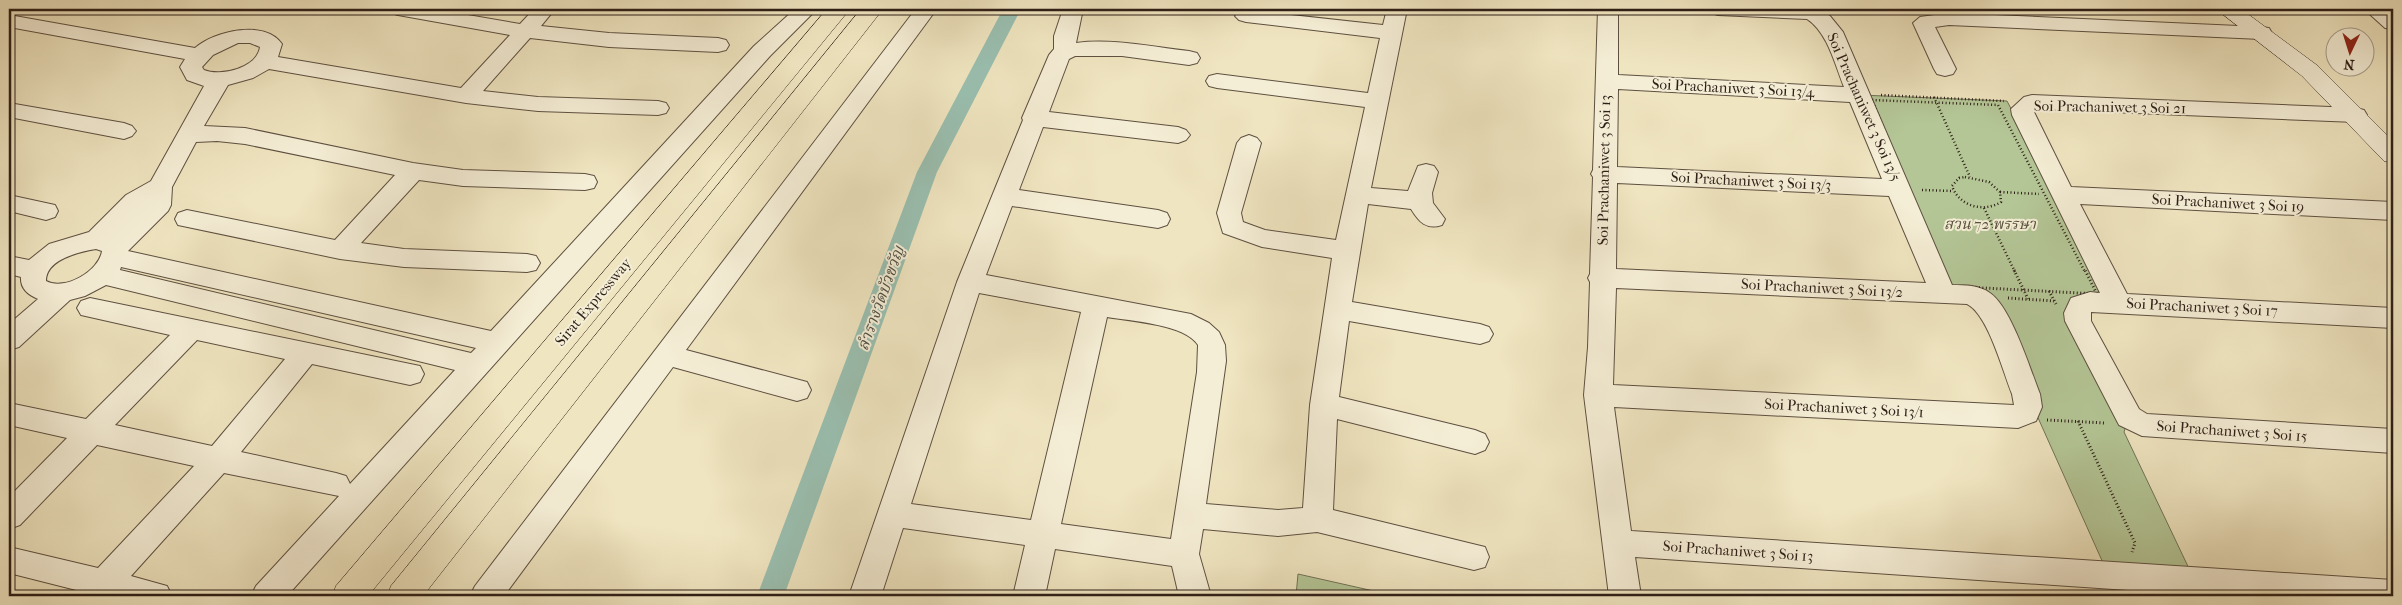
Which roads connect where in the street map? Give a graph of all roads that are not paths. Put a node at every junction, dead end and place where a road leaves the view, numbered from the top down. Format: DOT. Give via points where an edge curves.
graph roads {
  1 [pos="398,9"];
  2 [pos="545,9"];
  3 [pos="807,9"];
  4 [pos="839,9"];
  5 [pos="872,9"];
  6 [pos="1073,9"];
  7 [pos="1608,9"];
  8 [pos="1718,9"];
  9 [pos="2084,9"];
  10 [pos="2227,9"];
  11 [pos="2374,9"];
  12 [pos="1746,10"];
  13 [pos="922,14"];
  14 [pos="1944,14"];
  15 [pos="1246,16"];
  16 [pos="9,21"];
  17 [pos="1394,21"];
  18 [pos="2393,23"];
  19 [pos="2113,28"];
  20 [pos="525,31"];
  21 [pos="2260,33"];
  22 [pos="718,45"];
  23 [pos="1065,51"];
  24 [pos="198,56"];
  25 [pos="1189,58"];
  26 [pos="265,61"];
  27 [pos="1945,69"];
  28 [pos="220,80"];
  29 [pos="1216,80"];
  30 [pos="1606,81"];
  31 [pos="1860,95"];
  32 [pos="466,96"];
  33 [pos="1378,101"];
  34 [pos="658,108"];
  35 [pos="9,110"];
  36 [pos="2356,115"];
  37 [pos="1033,118"];
  38 [pos="124,131"];
  39 [pos="188,135"];
  40 [pos="1178,135"];
  41 [pos="1249,143"];
  42 [pos="2393,155"];
  43 [pos="413,171"];
  44 [pos="1426,172"];
  45 [pos="1603,174"];
  46 [pos="585,182"];
  47 [pos="1904,189"];
  48 [pos="1358,195"];
  49 [pos="2053,195"];
  50 [pos="1003,196"];
  51 [pos="9,203"];
  52 [pos="46,210"];
  53 [pos="2393,211"];
  54 [pos="1158,219"];
  55 [pos="187,220"];
  56 [pos="340,250"];
  57 [pos="1346,251"];
  58 [pos="107,255"];
  59 [pos="527,263"];
  60 [pos="9,264"];
  61 [pos="1602,278"];
  62 [pos="970,282"];
  63 [pos="47,284"];
  64 [pos="1943,294"];
  65 [pos="2118,303"];
  66 [pos="1096,305"];
  67 [pos="90,308"];
  68 [pos="1338,309"];
  69 [pos="9,318"];
  70 [pos="2393,318"];
  71 [pos="192,329"];
  72 [pos="1480,334"];
  73 [pos="9,340"];
  74 [pos="499,343"];
  75 [pos="306,353"];
  76 [pos="2009,353"];
  77 [pos="667,355"];
  78 [pos="478,365"];
  79 [pos="2103,368"];
  80 [pos="410,374"];
  81 [pos="797,390"];
  82 [pos="1598,395"];
  83 [pos="1324,405"];
  84 [pos="9,414"];
  85 [pos="93,432"];
  86 [pos="2393,441"];
  87 [pos="1474,442"];
  88 [pos="218,460"];
  89 [pos="336,485"];
  90 [pos="892,514"];
  91 [pos="1191,515"];
  92 [pos="9,516"];
  93 [pos="1317,519"];
  94 [pos="1044,534"];
  95 [pos="1618,543"];
  96 [pos="1184,554"];
  97 [pos="1474,557"];
  98 [pos="9,560"];
  99 [pos="104,584"];
  100 [pos="2393,594"];
  101 [pos="156,596"];
  102 [pos="267,596"];
  103 [pos="348,596"];
  104 [pos="404,596"];
  105 [pos="486,596"];
  106 [pos="865,596"];
  107 [pos="1029,596"];
  108 [pos="1195,596"];
  109 [pos="1625,596"];
  1 -- 20 [label="street"];
  2 -- 20 [label="street"];
  3 -- 74 [label="street" via="762,51"];
  4 -- 103 [label="highway, Sirat Expressway"];
  5 -- 104 [label="highway"];
  6 -- 23 [label="street" via="1065,36"];
  7 -- 30 [label="street, Soi Prachaniwet 3 Soi 13"];
  8 -- 12 [label="street, Soi Prachaniwet 3 Soi 13/5"];
  9 -- 19 [label="street"];
  10 -- 21 [label="street"];
  11 -- 18 [label="street"];
  12 -- 31 [label="street, Soi Prachaniwet 3 Soi 13/5" via="1812,13 1823,20 1832,32"];
  13 -- 77 [label="street"];
  14 -- 19 [label="street"];
  14 -- 27 [label="street" via="1924,23"];
  15 -- 17 [label="street"];
  16 -- 24 [label="street"];
  17 -- 33 [label="street"];
  19 -- 21 [label="street"];
  20 -- 22 [label="street" via="609,40"];
  20 -- 32 [label="street"];
  21 -- 36 [label="street" via="2310,71"];
  23 -- 25 [label="street" via="1091,47"];
  23 -- 37 [label="street" via="1060,55"];
  24 -- 26 [label="street" via="220,42 252,36 264,38 271,44 271,52"];
  24 -- 28 [label="street" via="191,67 195,75"];
  26 -- 28 [label="street" via="237,77"];
  26 -- 32 [label="street"];
  28 -- 39 [label="street"];
  29 -- 33 [label="street"];
  30 -- 31 [label="street, Soi Prachaniwet 3 Soi 13/4"];
  30 -- 45 [label="street, Soi Prachaniwet 3 Soi 13"];
  31 -- 47 [label="street, Soi Prachaniwet 3 Soi 13/5"];
  32 -- 34 [label="street" via="538,104"];
  33 -- 48 [label="street"];
  35 -- 38 [label="street"];
  36 -- 42 [label="street"];
  36 -- 49 [label="street, Soi Prachaniwet 3 Soi 21" via="2032,102 2022,110 2023,115"];
  37 -- 40 [label="street"];
  37 -- 50 [label="street"];
  39 -- 43 [label="street" via="217,133 245,136"];
  39 -- 58 [label="street" via="160,187 159,205"];
  41 -- 57 [label="street" via="1229,213 1232,227 1262,238"];
  43 -- 46 [label="street" via="463,178"];
  43 -- 56 [label="street"];
  44 -- 48 [label="street" via="1426,210"];
  45 -- 47 [label="street, Soi Prachaniwet 3 Soi 13/3"];
  45 -- 61 [label="street, Soi Prachaniwet 3 Soi 13"];
  47 -- 64 [label="street, Soi Prachaniwet 3 Soi 13/5"];
  48 -- 57 [label="street"];
  49 -- 53 [label="street, Soi Prachaniwet 3 Soi 19"];
  49 -- 65 [label="street, Soi Prachaniwet 3 Soi 21"];
  50 -- 54 [label="street"];
  50 -- 62 [label="street"];
  51 -- 52 [label="street"];
  55 -- 56 [label="street"];
  56 -- 59 [label="street" via="404,258"];
  57 -- 68 [label="street"];
  58 -- 63 [label="street" via="90,283"];
  58 -- 63 [label="street" via="68,246 49,257"];
  58 -- 74 [label="street"];
  58 -- 78 [label="street"];
  60 -- 63 [label="street"];
  61 -- 64 [label="street, Soi Prachaniwet 3 Soi 13/2"];
  61 -- 82 [label="street, Soi Prachaniwet 3 Soi 13"];
  62 -- 66 [label="street"];
  62 -- 90 [label="street"];
  63 -- 69 [label="street"];
  63 -- 73 [label="street"];
  64 -- 76 [label="street, Soi Prachaniwet 3 Soi 13/2" via="1981,300 1994,315"];
  65 -- 70 [label="street, Soi Prachaniwet 3 Soi 17"];
  65 -- 79 [label="street, Soi Prachaniwet 3 Soi 17" via="2090,302 2080,305 2077,313 2078,321"];
  66 -- 91 [label="street" via="1182,321 1206,333 1213,348"];
  66 -- 94 [label="street"];
  67 -- 71 [label="street"];
  68 -- 72 [label="street"];
  68 -- 83 [label="street"];
  71 -- 75 [label="street"];
  71 -- 85 [label="street"];
  74 -- 78 [label="street"];
  75 -- 80 [label="street"];
  75 -- 88 [label="street"];
  76 -- 82 [label="street, Soi Prachaniwet 3 Soi 13/1" via="2028,407 2026,414 2018,417"];
  77 -- 81 [label="street"];
  77 -- 105 [label="street"];
  78 -- 102 [label="street"];
  79 -- 86 [label="street, Soi Prachaniwet 3 Soi 15" via="2129,417 2142,425"];
  82 -- 95 [label="street, Soi Prachaniwet 3 Soi 13"];
  83 -- 87 [label="street"];
  83 -- 93 [label="street"];
  84 -- 85 [label="street"];
  85 -- 88 [label="street"];
  85 -- 92 [label="street"];
  88 -- 89 [label="street"];
  88 -- 99 [label="street"];
  90 -- 94 [label="street"];
  90 -- 106 [label="street"];
  91 -- 93 [label="street" via="1278,523"];
  91 -- 96 [label="street"];
  93 -- 97 [label="street"];
  94 -- 96 [label="street"];
  94 -- 107 [label="street"];
  95 -- 100 [label="street, Soi Prachaniwet 3 Soi 13"];
  95 -- 109 [label="street"];
  96 -- 108 [label="street"];
  98 -- 99 [label="street"];
  99 -- 101 [label="street"];
}
